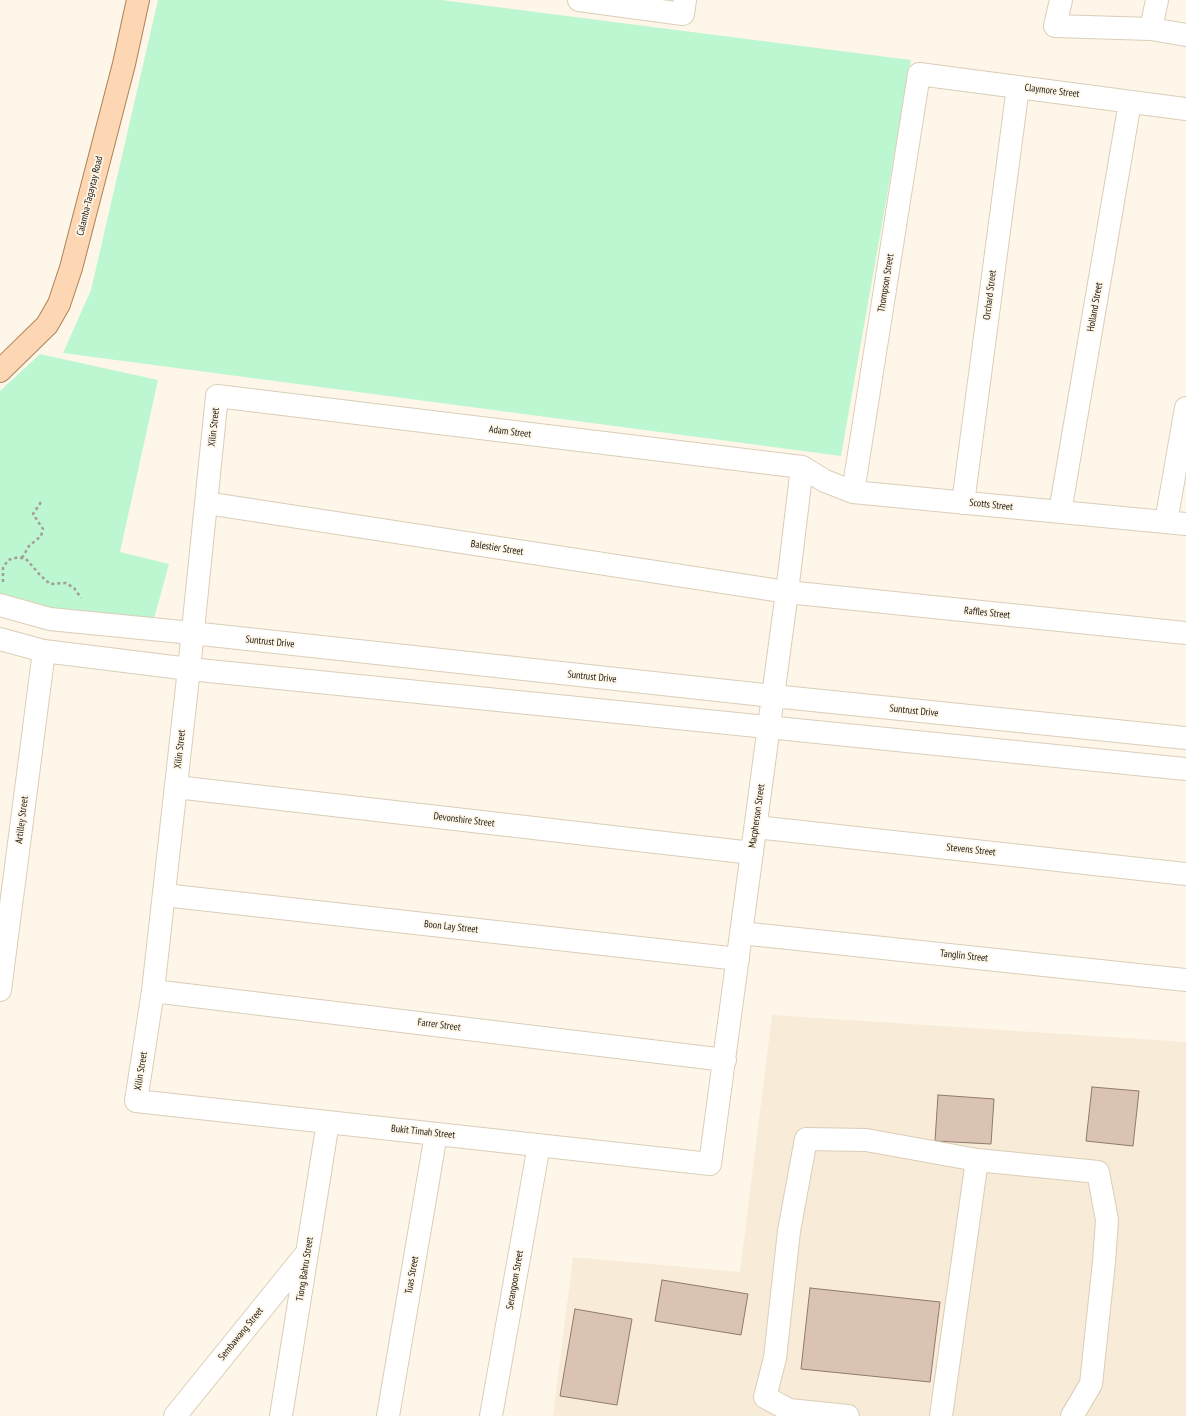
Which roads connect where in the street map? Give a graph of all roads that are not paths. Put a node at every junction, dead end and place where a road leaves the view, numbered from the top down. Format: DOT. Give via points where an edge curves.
graph roads {
  1 [pos="138,0"];
  2 [pos="579,0"];
  3 [pos="685,0"];
  4 [pos="1061,0"];
  5 [pos="1157,0"];
  6 [pos="1151,29"];
  7 [pos="1186,35"];
  8 [pos="919,74"];
  9 [pos="1018,87"];
  10 [pos="1130,102"];
  11 [pos="1186,109"];
  12 [pos="0,371"];
  13 [pos="218,396"];
  14 [pos="1186,408"];
  15 [pos="802,467"];
  16 [pos="853,492"];
  17 [pos="206,503"];
  18 [pos="963,503"];
  19 [pos="1060,512"];
  20 [pos="1176,523"];
  21 [pos="788,592"];
  22 [pos="2,606"];
  23 [pos="1186,633"];
  24 [pos="192,634"];
  25 [pos="0,639"];
  26 [pos="44,651"];
  27 [pos="189,669"];
  28 [pos="773,696"];
  29 [pos="769,728"];
  30 [pos="1186,738"];
  31 [pos="1186,770"];
  32 [pos="176,787"];
  33 [pos="756,827"];
  34 [pos="752,853"];
  35 [pos="1186,874"];
  36 [pos="164,896"];
  37 [pos="741,933"];
  38 [pos="738,959"];
  39 [pos="1186,980"];
  40 [pos="0,990"];
  41 [pos="153,991"];
  42 [pos="724,1060"];
  43 [pos="136,1101"];
  44 [pos="328,1122"];
  45 [pos="436,1134"];
  46 [pos="539,1145"];
  47 [pos="977,1160"];
  48 [pos="710,1164"];
  49 [pos="307,1253"];
  50 [pos="175,1416"];
  51 [pos="281,1416"];
  52 [pos="388,1416"];
  53 [pos="491,1416"];
  54 [pos="848,1416"];
  55 [pos="941,1416"];
  56 [pos="1072,1416"];
  1 -- 12 [label="main road, Calamba-Tagaytay Road" via="71,268 59,304 46,325"];
  2 -- 3 [label="street" via="683,14"];
  4 -- 6 [label="street" via="1055,26"];
  5 -- 6 [label="street"];
  6 -- 7 [label="street"];
  8 -- 9 [label="street, Claymore Street"];
  8 -- 16 [label="street, Thompson Street"];
  9 -- 10 [label="street, Claymore Street"];
  9 -- 18 [label="street, Orchard Street"];
  10 -- 11 [label="street, Claymore Street"];
  10 -- 19 [label="street, Holland Street"];
  13 -- 15 [label="street, Adam Street"];
  13 -- 17 [label="street, Xilin Street"];
  14 -- 20 [label="street"];
  15 -- 16 [label="street, Scotts Street" via="825,481"];
  15 -- 21 [label="street, Macpherson Street"];
  16 -- 18 [label="street, Scotts Street"];
  17 -- 21 [label="street, Balestier Street"];
  17 -- 24 [label="street, Xilin Street"];
  18 -- 19 [label="street, Scotts Street"];
  19 -- 20 [label="street, Scotts Street"];
  21 -- 23 [label="street, Raffles Street"];
  21 -- 28 [label="street, Macpherson Street"];
  22 -- 24 [label="street, Suntrust Drive" via="50,620"];
  24 -- 27 [label="street, Xilin Street"];
  24 -- 28 [label="street, Suntrust Drive"];
  25 -- 26 [label="street"];
  26 -- 27 [label="street"];
  26 -- 40 [label="street, Artilley Street"];
  27 -- 29 [label="street"];
  27 -- 32 [label="street, Xilin Street"];
  28 -- 29 [label="street, Macpherson Street"];
  28 -- 30 [label="street, Suntrust Drive"];
  29 -- 31 [label="street"];
  29 -- 33 [label="street, Macpherson Street"];
  32 -- 34 [label="street, Devonshire Street"];
  32 -- 36 [label="street, Xilin Street"];
  33 -- 34 [label="street, Macpherson Street"];
  33 -- 35 [label="street, Stevens Street"];
  34 -- 37 [label="street, Macpherson Street"];
  36 -- 38 [label="street, Boon Lay Street"];
  36 -- 41 [label="street, Xilin Street"];
  37 -- 38 [label="street, Macpherson Street"];
  37 -- 39 [label="street, Tanglin Street"];
  38 -- 42 [label="street, Macpherson Street"];
  41 -- 42 [label="street, Farrer Street"];
  41 -- 43 [label="street, Xilin Street"];
  42 -- 48 [label="street, Macpherson Street"];
  43 -- 44 [label="street, Bukit Timah Street"];
  44 -- 45 [label="street, Bukit Timah Street"];
  44 -- 49 [label="street, Tiong Bahru Street"];
  45 -- 46 [label="street, Bukit Timah Street"];
  45 -- 52 [label="street, Tuas Street"];
  46 -- 48 [label="street, Bukit Timah Street"];
  46 -- 53 [label="street, Serangoon Street"];
  47 -- 54 [label="street" via="866,1140 806,1139 789,1231 775,1358 765,1396 789,1410"];
  47 -- 55 [label="street"];
  47 -- 56 [label="street" via="1098,1172 1107,1220 1091,1384"];
  49 -- 50 [label="street, Sembawang Street"];
  49 -- 51 [label="street, Tiong Bahru Street"];
}
